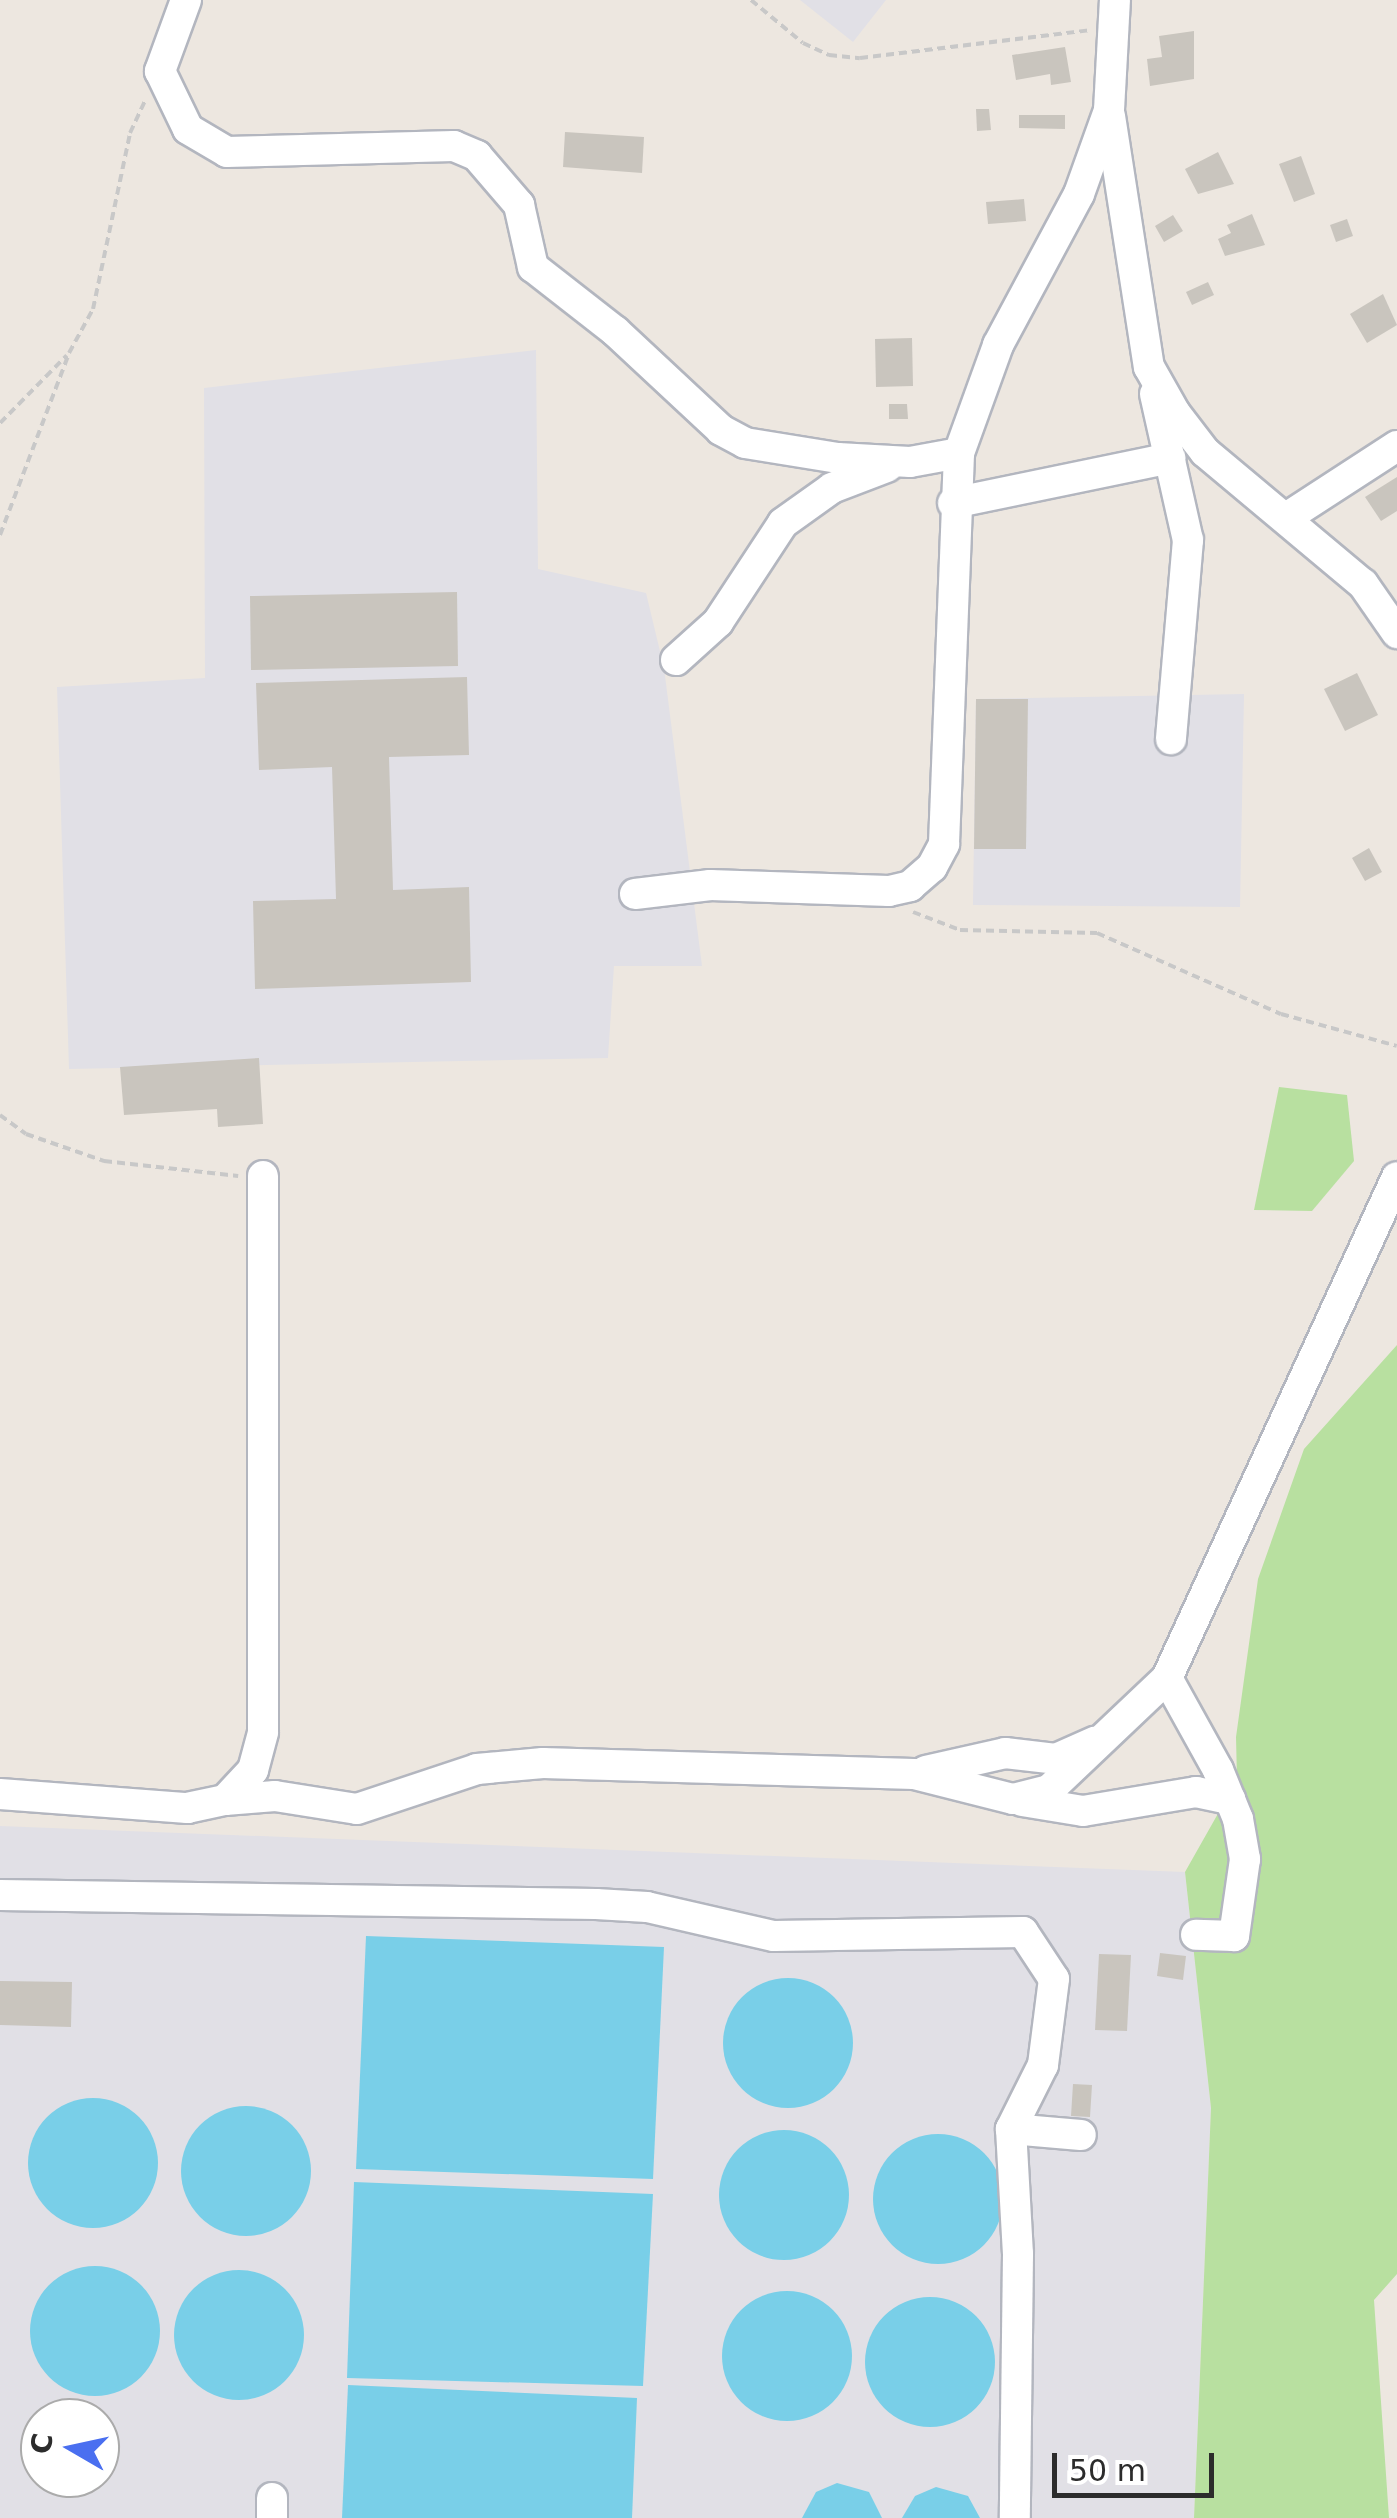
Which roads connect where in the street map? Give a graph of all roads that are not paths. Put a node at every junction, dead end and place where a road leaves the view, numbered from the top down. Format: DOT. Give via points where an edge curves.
graph roads {
  1 [pos="186,0"];
  2 [pos="1115,13"];
  3 [pos="1110,110"];
  4 [pos="1149,366"];
  5 [pos="1397,446"];
  6 [pos="959,453"];
  7 [pos="1170,458"];
  8 [pos="910,462"];
  9 [pos="953,503"];
  10 [pos="1286,518"];
  11 [pos="1397,633"];
  12 [pos="676,660"];
  13 [pos="1171,739"];
  14 [pos="635,894"];
  15 [pos="263,1176"];
  16 [pos="1397,1178"];
  17 [pos="1167,1678"];
  18 [pos="1104,1735"];
  19 [pos="914,1774"];
  20 [pos="0,1794"];
  21 [pos="1013,1799"];
  22 [pos="1230,1799"];
  23 [pos="225,1800"];
  24 [pos="0,1895"];
  25 [pos="1196,1935"];
  26 [pos="1011,2128"];
  27 [pos="1081,2135"];
  28 [pos="1015,2518"];
  1 -- 8 [label="street" via="160,70 188,128 227,152 454,146 477,156 519,205 534,267 616,331 721,430 771,448"];
  2 -- 3 [label="street"];
  3 -- 4 [label="street"];
  3 -- 6 [label="street" via="1079,194 998,345"];
  4 -- 7 [label="street"];
  4 -- 10 [label="street" via="1206,452"];
  5 -- 10 [label="street"];
  6 -- 8 [label="street"];
  6 -- 9 [label="street"];
  7 -- 9 [label="street"];
  7 -- 13 [label="street" via="1188,540"];
  8 -- 12 [label="street" via="832,488 783,523 718,622"];
  9 -- 14 [label="street" via="944,844 932,867 910,886 889,891 710,885"];
  10 -- 11 [label="street" via="1362,584"];
  15 -- 23 [label="street" via="263,1732 252,1770"];
  16 -- 17 [label="street"];
  17 -- 18 [label="street"];
  17 -- 22 [label="street"];
  18 -- 19 [label="street" via="1056,1759 1005,1754"];
  18 -- 21 [label="street" via="1048,1790"];
  19 -- 21 [label="street"];
  19 -- 23 [label="street" via="543,1763 478,1770 356,1809 275,1796"];
  20 -- 23 [label="street" via="187,1808"];
  21 -- 22 [label="street" via="1083,1812 1196,1792"];
  22 -- 25 [label="street" via="1245,1859 1234,1936"];
  24 -- 26 [label="street" via="596,1904 647,1907 774,1936 1010,1928 1034,1941 1054,1979 1043,2065"];
  26 -- 27 [label="street"];
  26 -- 28 [label="street" via="1018,2254"];
}
